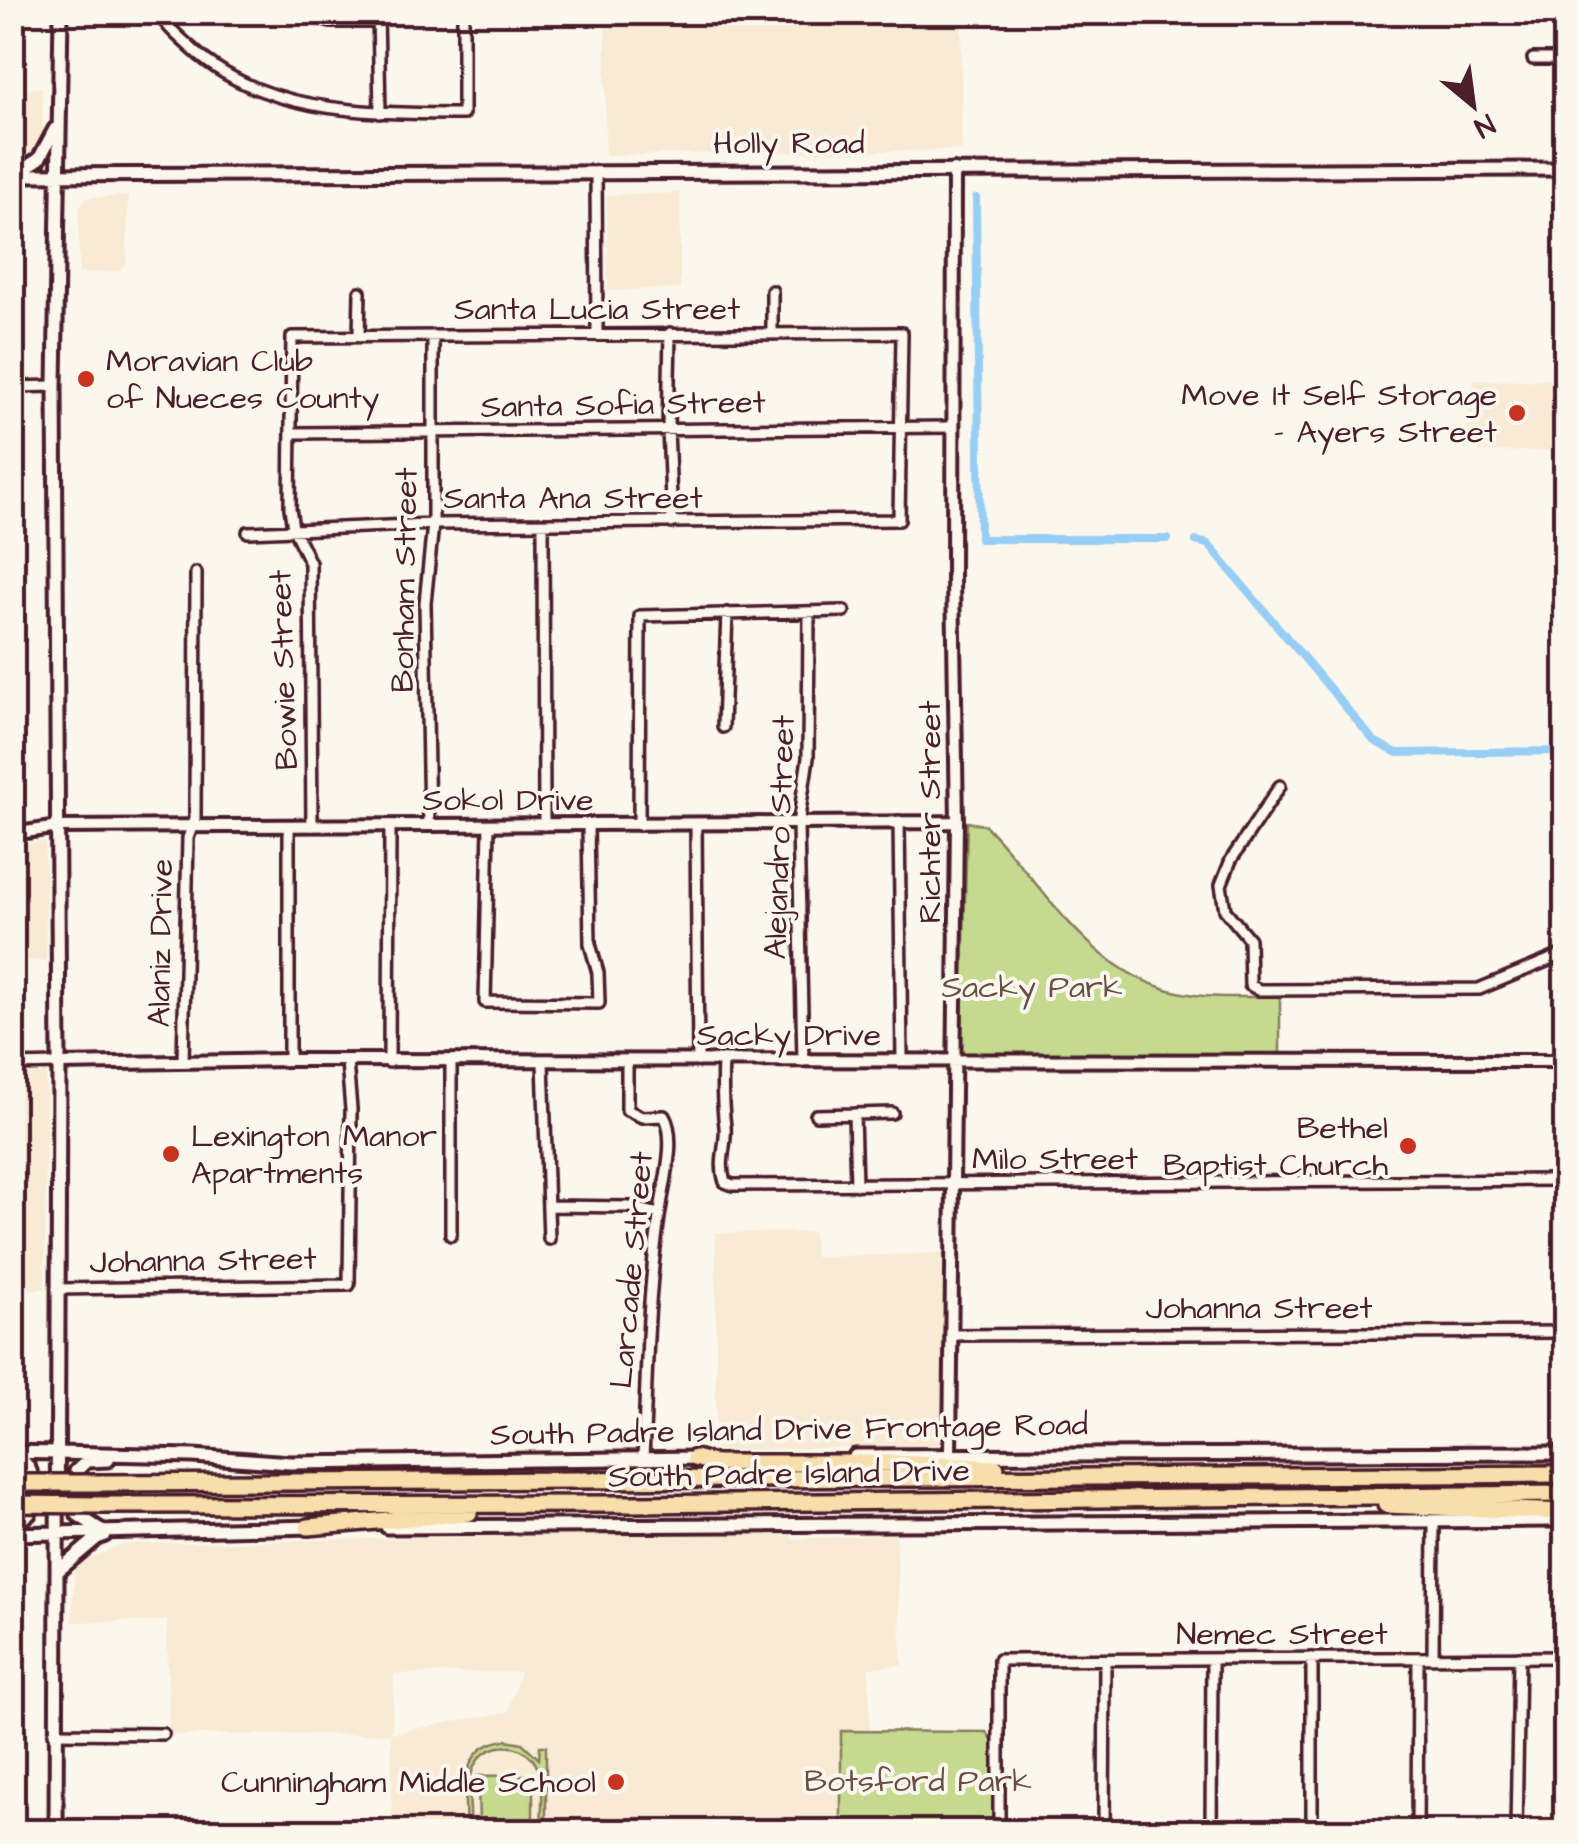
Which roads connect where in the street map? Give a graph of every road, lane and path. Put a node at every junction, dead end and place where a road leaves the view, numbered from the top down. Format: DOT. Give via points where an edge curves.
graph roads {
  1 [pos="61,12"];
  2 [pos="158,12"];
  3 [pos="295,12"];
  4 [pos="464,12"];
  5 [pos="378,17"];
  6 [pos="1566,59"];
  7 [pos="1534,60"];
  8 [pos="380,113"];
  9 [pos="58,120"];
  10 [pos="1566,168"];
  11 [pos="954,170"];
  12 [pos="596,172"];
  13 [pos="58,174"];
  14 [pos="14,175"];
  15 [pos="772,290"];
  16 [pos="360,292"];
  17 [pos="670,333"];
  18 [pos="772,333"];
  19 [pos="597,334"];
  20 [pos="433,336"];
  21 [pos="292,337"];
  22 [pos="359,337"];
  23 [pos="12,386"];
  24 [pos="56,386"];
  25 [pos="901,426"];
  26 [pos="953,427"];
  27 [pos="668,429"];
  28 [pos="293,432"];
  29 [pos="432,432"];
  30 [pos="672,523"];
  31 [pos="432,524"];
  32 [pos="542,524"];
  33 [pos="292,528"];
  34 [pos="248,532"];
  35 [pos="196,573"];
  36 [pos="844,612"];
  37 [pos="727,613"];
  38 [pos="809,614"];
  39 [pos="723,727"];
  40 [pos="1280,786"];
  41 [pos="899,821"];
  42 [pos="957,822"];
  43 [pos="696,824"];
  44 [pos="798,824"];
  45 [pos="390,825"];
  46 [pos="429,825"];
  47 [pos="489,825"];
  48 [pos="544,825"];
  49 [pos="588,825"];
  50 [pos="639,825"];
  51 [pos="192,826"];
  52 [pos="289,826"];
  53 [pos="312,826"];
  54 [pos="59,827"];
  55 [pos="12,834"];
  56 [pos="1566,952"];
  57 [pos="289,1060"];
  58 [pos="628,1060"];
  59 [pos="723,1060"];
  60 [pos="803,1060"];
  61 [pos="902,1060"];
  62 [pos="954,1060"];
  63 [pos="698,1061"];
  64 [pos="1566,1061"];
  65 [pos="183,1062"];
  66 [pos="347,1062"];
  67 [pos="389,1062"];
  68 [pos="451,1062"];
  69 [pos="542,1062"];
  70 [pos="59,1064"];
  71 [pos="12,1065"];
  72 [pos="892,1113"];
  73 [pos="816,1114"];
  74 [pos="854,1114"];
  75 [pos="1566,1180"];
  76 [pos="954,1184"];
  77 [pos="856,1185"];
  78 [pos="550,1206"];
  79 [pos="659,1214"];
  80 [pos="451,1235"];
  81 [pos="549,1239"];
  82 [pos="58,1289"];
  83 [pos="1566,1332"];
  84 [pos="952,1335"];
  85 [pos="58,1451"];
  86 [pos="13,1452"];
  87 [pos="1566,1452"];
  88 [pos="950,1454"];
  89 [pos="193,1456"];
  90 [pos="695,1458"];
  91 [pos="642,1460"];
  92 [pos="1566,1474"];
  93 [pos="1029,1476"];
  94 [pos="12,1483"];
  95 [pos="1566,1494"];
  96 [pos="1247,1497"];
  97 [pos="12,1504"];
  98 [pos="631,1504"];
  99 [pos="1566,1512"];
  100 [pos="12,1520"];
  101 [pos="1566,1520"];
  102 [pos="1434,1522"];
  103 [pos="308,1527"];
  104 [pos="12,1534"];
  105 [pos="109,1534"];
  106 [pos="59,1536"];
  107 [pos="58,1571"];
  108 [pos="1520,1657"];
  109 [pos="1566,1657"];
  110 [pos="1312,1658"];
  111 [pos="1418,1658"];
  112 [pos="1434,1658"];
  113 [pos="1212,1659"];
  114 [pos="1106,1660"];
  115 [pos="54,1733"];
  116 [pos="163,1734"];
  117 [pos="56,1832"];
  118 [pos="1000,1832"];
  119 [pos="1104,1832"];
  120 [pos="1211,1832"];
  121 [pos="1312,1832"];
  122 [pos="1417,1832"];
  123 [pos="1516,1832"];
  1 -- 9 [label="main road"];
  2 -- 8 [label="street" via="202,58 254,90"];
  3 -- 5 [label="street" via="330,22"];
  4 -- 8 [label="street" via="463,114"];
  5 -- 8 [label="street"];
  6 -- 7 [label="street"];
  9 -- 13 [label="main road"];
  9 -- 14 [label="main road" via="42,154"];
  10 -- 11 [label="main road, Holly Road"];
  11 -- 12 [label="main road, Holly Road"];
  11 -- 26 [label="street, Richter Street"];
  12 -- 13 [label="main road, Holly Road"];
  12 -- 19 [label="street"];
  13 -- 14 [label="main road, Holly Road"];
  13 -- 24 [label="main road"];
  15 -- 18 [label="street"];
  16 -- 22 [label="street"];
  17 -- 18 [label="street, Santa Lucia Street"];
  17 -- 19 [label="street, Santa Lucia Street"];
  17 -- 27 [label="street"];
  18 -- 25 [label="street, Santa Lucia Street" via="902,333"];
  19 -- 20 [label="street, Santa Lucia Street"];
  20 -- 22 [label="street, Santa Lucia Street"];
  20 -- 29 [label="street, Bonham Street"];
  21 -- 22 [label="street, Santa Lucia Street"];
  21 -- 28 [label="street, Bowie Street"];
  23 -- 24 [label="street"];
  24 -- 54 [label="main road"];
  25 -- 26 [label="street, Santa Sofia Street"];
  25 -- 27 [label="street, Santa Sofia Street"];
  25 -- 30 [label="street, Santa Ana Street" via="900,520"];
  26 -- 42 [label="street, Richter Street"];
  27 -- 29 [label="street, Santa Sofia Street"];
  27 -- 30 [label="street"];
  28 -- 29 [label="street, Santa Sofia Street"];
  28 -- 33 [label="street, Bowie Street"];
  29 -- 31 [label="street, Bonham Street"];
  30 -- 32 [label="street, Santa Ana Street"];
  31 -- 32 [label="street, Santa Ana Street"];
  31 -- 33 [label="street, Santa Ana Street"];
  31 -- 46 [label="street, Bonham Street" via="425,603"];
  32 -- 48 [label="street"];
  33 -- 34 [label="street, Santa Ana Street"];
  33 -- 53 [label="street, Bowie Street" via="310,563"];
  35 -- 51 [label="street, Alaniz Drive"];
  36 -- 38 [label="street"];
  37 -- 38 [label="street"];
  37 -- 39 [label="street"];
  37 -- 50 [label="street" via="640,616"];
  38 -- 44 [label="street, Alejandro Street" via="808,758"];
  40 -- 56 [label="street" via="1221,885 1225,910 1249,940 1250,985 1480,989"];
  41 -- 42 [label="street, Sokol Drive"];
  41 -- 44 [label="street, Sokol Drive"];
  41 -- 61 [label="street"];
  42 -- 62 [label="street, Richter Street"];
  43 -- 44 [label="street, Sokol Drive"];
  43 -- 50 [label="street, Sokol Drive"];
  43 -- 63 [label="street"];
  44 -- 60 [label="street, Alejandro Street"];
  45 -- 46 [label="street, Sokol Drive"];
  45 -- 53 [label="street, Sokol Drive"];
  45 -- 67 [label="street"];
  46 -- 47 [label="street, Sokol Drive"];
  47 -- 48 [label="street, Sokol Drive"];
  47 -- 49 [label="street" via="485,1002 599,1003 590,944"];
  48 -- 49 [label="street, Sokol Drive"];
  49 -- 50 [label="street, Sokol Drive"];
  51 -- 52 [label="street, Sokol Drive"];
  51 -- 54 [label="street, Sokol Drive"];
  51 -- 65 [label="street, Alaniz Drive"];
  52 -- 53 [label="street, Sokol Drive"];
  52 -- 57 [label="street"];
  54 -- 55 [label="street, Sokol Drive"];
  54 -- 70 [label="main road"];
  57 -- 65 [label="street, Sacky Drive"];
  57 -- 66 [label="street, Sacky Drive"];
  58 -- 63 [label="street, Sacky Drive"];
  58 -- 69 [label="street, Sacky Drive"];
  58 -- 79 [label="street, Larcade Street" via="627,1110 667,1121"];
  59 -- 60 [label="street, Sacky Drive"];
  59 -- 63 [label="street, Sacky Drive"];
  59 -- 77 [label="street, Milo Street" via="725,1182"];
  60 -- 61 [label="street, Sacky Drive"];
  61 -- 62 [label="street, Sacky Drive"];
  62 -- 64 [label="street, Sacky Drive"];
  62 -- 76 [label="street, Richter Street"];
  65 -- 70 [label="street, Sacky Drive"];
  66 -- 67 [label="street, Sacky Drive"];
  66 -- 82 [label="street, Johanna Street" via="349,1285"];
  67 -- 68 [label="street, Sacky Drive"];
  68 -- 69 [label="street, Sacky Drive"];
  68 -- 80 [label="street"];
  69 -- 78 [label="street"];
  70 -- 71 [label="street, Sacky Drive"];
  70 -- 82 [label="main road"];
  72 -- 74 [label="street"];
  73 -- 74 [label="street"];
  74 -- 77 [label="street"];
  75 -- 76 [label="street, Milo Street"];
  76 -- 77 [label="street, Milo Street"];
  76 -- 84 [label="street, Richter Street"];
  78 -- 79 [label="street"];
  78 -- 81 [label="street"];
  79 -- 91 [label="street, Larcade Street"];
  82 -- 85 [label="main road"];
  83 -- 84 [label="street, Johanna Street"];
  84 -- 88 [label="street, Richter Street"];
  85 -- 86 [label="main road, South Padre Island Drive Frontage Road"];
  85 -- 89 [label="main road, South Padre Island Drive Frontage Road"];
  85 -- 106 [label="main road"];
  86 -- 100 [label="main road" via="33,1475 28,1514"];
  87 -- 88 [label="main road, South Padre Island Drive Frontage Road"];
  88 -- 90 [label="main road, South Padre Island Drive Frontage Road"];
  89 -- 91 [label="main road, South Padre Island Drive Frontage Road" via="289,1463"];
  89 -- 105 [label="main road" via="87,1461 76,1471 78,1515"];
  90 -- 91 [label="main road, South Padre Island Drive Frontage Road"];
  90 -- 93 [label="highway" via="954,1464"];
  92 -- 93 [label="highway, South Padre Island Drive"];
  93 -- 94 [label="highway, South Padre Island Drive, bridge"];
  95 -- 96 [label="highway, South Padre Island Drive"];
  96 -- 98 [label="highway, South Padre Island Drive"];
  96 -- 99 [label="highway"];
  97 -- 98 [label="highway, South Padre Island Drive, bridge"];
  98 -- 103 [label="highway"];
  101 -- 102 [label="main road"];
  102 -- 103 [label="main road"];
  102 -- 112 [label="street"];
  103 -- 105 [label="main road"];
  104 -- 106 [label="main road"];
  105 -- 106 [label="main road"];
  105 -- 107 [label="main road"];
  106 -- 107 [label="main road"];
  107 -- 115 [label="main road"];
  108 -- 109 [label="street, Nemec Street"];
  108 -- 112 [label="street, Nemec Street"];
  108 -- 123 [label="street"];
  110 -- 111 [label="street, Nemec Street"];
  110 -- 113 [label="street, Nemec Street"];
  110 -- 121 [label="street"];
  111 -- 112 [label="street, Nemec Street"];
  111 -- 122 [label="street"];
  113 -- 114 [label="street, Nemec Street"];
  113 -- 120 [label="street"];
  114 -- 118 [label="street, Nemec Street" via="999,1660"];
  114 -- 119 [label="street"];
  115 -- 116 [label="street"];
  115 -- 117 [label="main road"];
}
